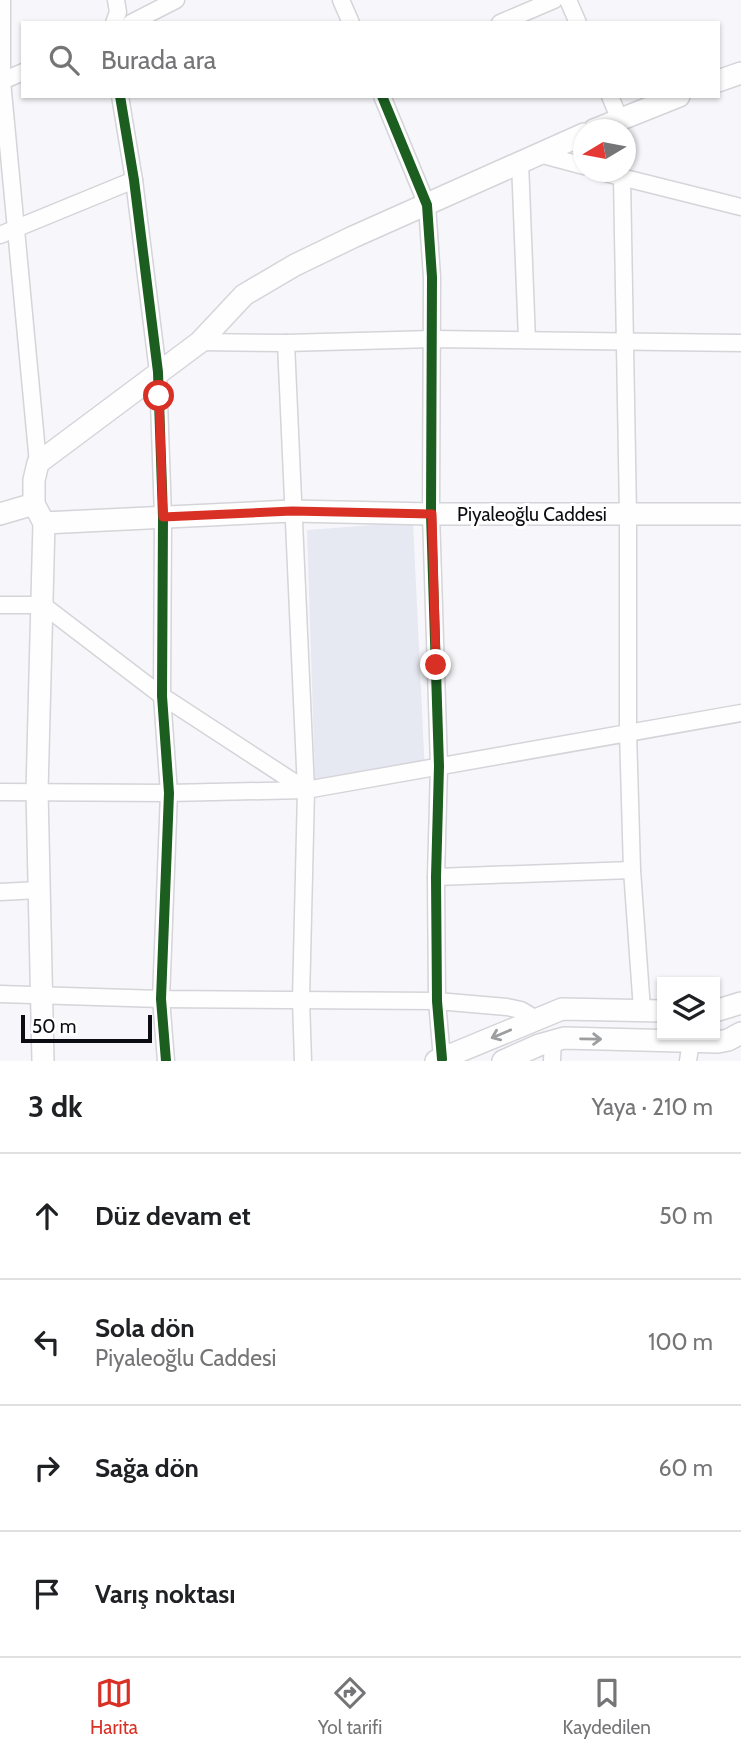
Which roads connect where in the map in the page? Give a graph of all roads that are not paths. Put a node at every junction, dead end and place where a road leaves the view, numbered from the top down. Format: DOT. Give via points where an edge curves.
graph roads {
  1 [pos="2,0"];
  2 [pos="116,0"];
  3 [pos="176,0"];
  4 [pos="341,0"];
  5 [pos="554,0"];
  6 [pos="568,0"];
  7 [pos="115,21"];
  8 [pos="135,21"];
  9 [pos="350,21"];
  10 [pos="505,21"];
  11 [pos="577,21"];
  12 [pos="21,73"];
  13 [pos="741,73"];
  14 [pos="1,81"];
  15 [pos="720,81"];
  16 [pos="120,98"];
  17 [pos="383,98"];
  18 [pos="611,98"];
  19 [pos="673,98"];
  20 [pos="619,118"];
  21 [pos="573,138"];
  22 [pos="529,158"];
  23 [pos="573,165"];
  24 [pos="134,180"];
  25 [pos="636,181"];
  26 [pos="622,182"];
  27 [pos="427,205"];
  28 [pos="741,207"];
  29 [pos="8,232"];
  30 [pos="433,340"];
  31 [pos="527,340"];
  32 [pos="200,342"];
  33 [pos="741,342"];
  34 [pos="286,343"];
  35 [pos="626,343"];
  36 [pos="158,372"];
  37 [pos="38,463"];
  38 [pos="292,511"];
  39 [pos="0,514"];
  40 [pos="39,514"];
  41 [pos="432,514"];
  42 [pos="628,514"];
  43 [pos="741,514"];
  44 [pos="163,517"];
  45 [pos="43,604"];
  46 [pos="0,605"];
  47 [pos="162,696"];
  48 [pos="741,713"];
  49 [pos="628,732"];
  50 [pos="439,766"];
  51 [pos="306,790"];
  52 [pos="37,791"];
  53 [pos="0,792"];
  54 [pos="169,793"];
  55 [pos="632,870"];
  56 [pos="436,877"];
  57 [pos="39,890"];
  58 [pos="0,892"];
  59 [pos="0,994"];
  60 [pos="43,994"];
  61 [pos="161,999"];
  62 [pos="301,1000"];
  63 [pos="437,1001"];
  64 [pos="728,1008"];
  65 [pos="652,1011"];
  66 [pos="536,1019"];
  67 [pos="741,1030"];
  68 [pos="552,1051"];
  69 [pos="690,1051"];
  70 [pos="441,1060"];
  71 [pos="43,1061"];
  72 [pos="166,1061"];
  73 [pos="303,1061"];
  74 [pos="503,1061"];
  1 -- 14 [label="street"];
  2 -- 7 [label="street"];
  3 -- 8 [label="street"];
  4 -- 9 [label="street"];
  5 -- 10 [label="street"];
  6 -- 11 [label="street"];
  12 -- 14 [label="street"];
  13 -- 15 [label="street"];
  14 -- 29 [label="street"];
  16 -- 24 [label="street"];
  17 -- 27 [label="street"];
  18 -- 20 [label="street"];
  19 -- 20 [label="street"];
  21 -- 22 [label="street"];
  22 -- 23 [label="street"];
  22 -- 27 [label="street"];
  22 -- 31 [label="street"];
  24 -- 29 [label="street"];
  24 -- 36 [label="street"];
  25 -- 28 [label="street"];
  26 -- 35 [label="street"];
  27 -- 30 [label="street"];
  27 -- 32 [label="street" via="353,237 244,295"];
  29 -- 37 [label="street"];
  30 -- 31 [label="street"];
  30 -- 34 [label="street"];
  30 -- 41 [label="street"];
  31 -- 35 [label="street"];
  32 -- 34 [label="street"];
  32 -- 36 [label="street"];
  33 -- 35 [label="street"];
  34 -- 38 [label="street"];
  35 -- 42 [label="street"];
  36 -- 37 [label="street"];
  36 -- 44 [label="street"];
  37 -- 40 [label="street" via="34,480"];
  38 -- 41 [label="street, Piyaleoğlu Caddesi"];
  38 -- 44 [label="street, Piyaleoğlu Caddesi"];
  38 -- 51 [label="street"];
  39 -- 40 [label="street, Piyaleoğlu Caddesi"];
  40 -- 44 [label="street, Piyaleoğlu Caddesi"];
  40 -- 45 [label="street"];
  41 -- 42 [label="street, Piyaleoğlu Caddesi"];
  41 -- 50 [label="street"];
  42 -- 43 [label="street, Piyaleoğlu Caddesi"];
  42 -- 49 [label="street"];
  44 -- 47 [label="street"];
  45 -- 46 [label="street"];
  45 -- 47 [label="street"];
  45 -- 52 [label="street"];
  47 -- 51 [label="street"];
  47 -- 54 [label="street"];
  48 -- 49 [label="street"];
  49 -- 50 [label="street"];
  49 -- 55 [label="street"];
  50 -- 51 [label="street"];
  50 -- 56 [label="street"];
  51 -- 54 [label="street"];
  51 -- 62 [label="street"];
  52 -- 53 [label="street"];
  52 -- 54 [label="street"];
  52 -- 57 [label="street"];
  54 -- 61 [label="street"];
  55 -- 56 [label="street"];
  55 -- 65 [label="street"];
  56 -- 63 [label="street"];
  57 -- 58 [label="street"];
  57 -- 60 [label="street"];
  59 -- 60 [label="street"];
  60 -- 61 [label="street"];
  60 -- 71 [label="street"];
  61 -- 62 [label="street"];
  61 -- 72 [label="street"];
  62 -- 63 [label="street"];
  62 -- 73 [label="street"];
  63 -- 66 [label="street" via="507,1007"];
  63 -- 70 [label="street"];
  64 -- 67 [label="street"];
  65 -- 66 [label="street" via="562,1009"];
  66 -- 68 [label="street"];
  66 -- 70 [label="street, one-way"];
  67 -- 69 [label="street" via="728,1040"];
  68 -- 69 [label="street, one-way" via="564,1038"];
  68 -- 74 [label="street"];
}
